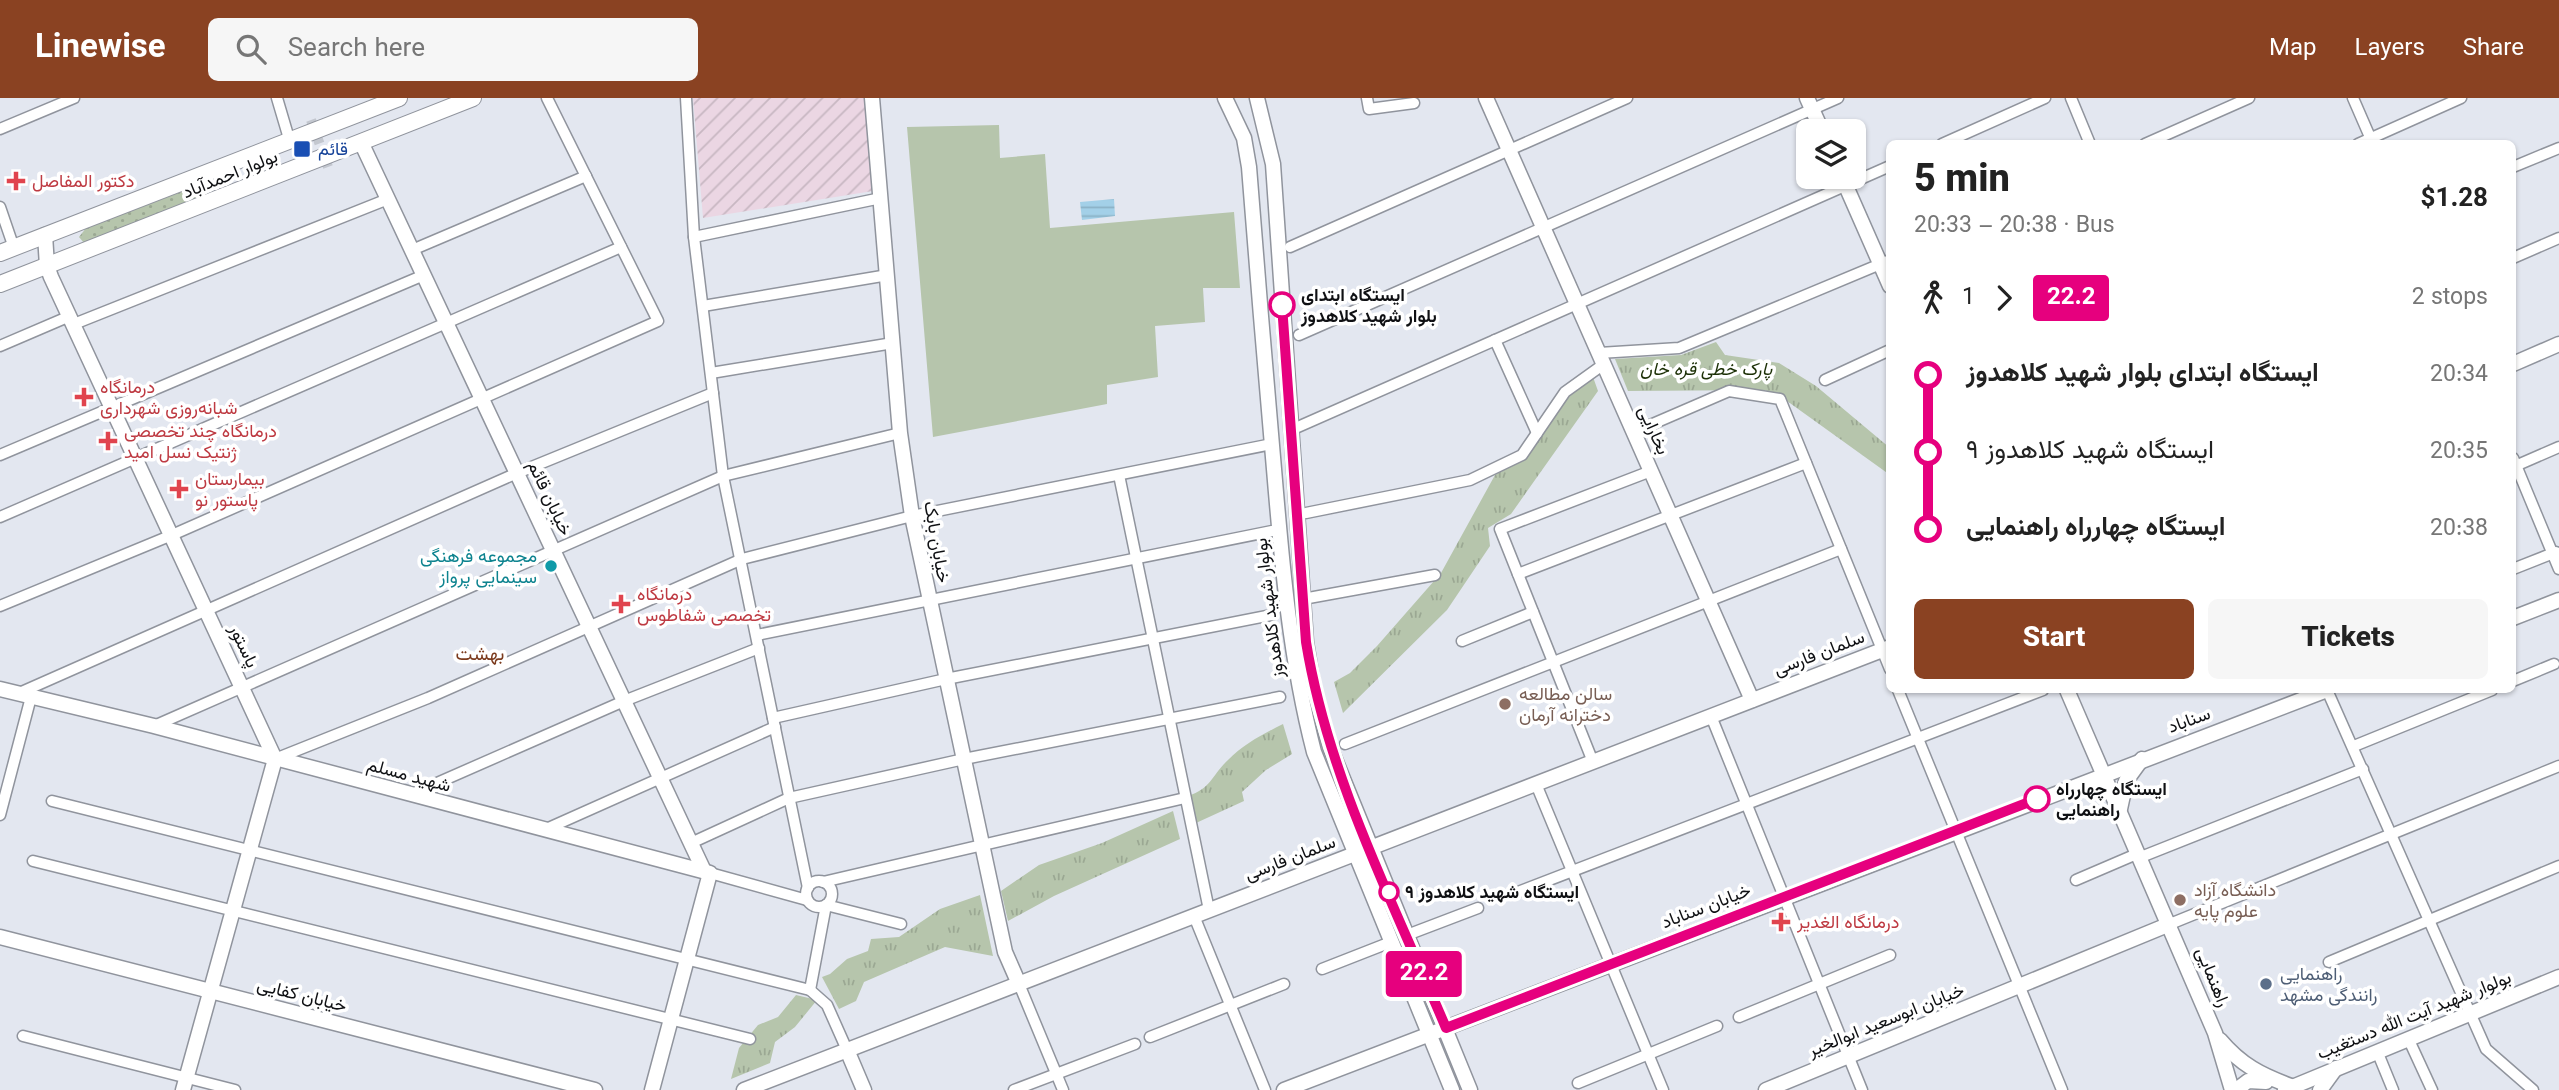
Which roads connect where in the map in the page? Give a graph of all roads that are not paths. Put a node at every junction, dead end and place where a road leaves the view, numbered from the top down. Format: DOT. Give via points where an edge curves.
graph roads {
  1 [pos="74,98"];
  2 [pos="277,98"];
  3 [pos="398,98"];
  4 [pos="473,98"];
  5 [pos="547,98"];
  6 [pos="686,98"];
  7 [pos="872,98"];
  8 [pos="1226,98"];
  9 [pos="1256,98"];
  10 [pos="1367,98"];
  11 [pos="1486,98"];
  12 [pos="1628,98"];
  13 [pos="1838,98"];
  14 [pos="2045,98"];
  15 [pos="2070,98"];
  16 [pos="2249,98"];
  17 [pos="2353,98"];
  18 [pos="2461,98"];
  19 [pos="1414,103"];
  20 [pos="1810,104"];
  21 [pos="0,129"];
  22 [pos="1951,140"];
  23 [pos="2088,140"];
  24 [pos="2155,140"];
  25 [pos="2372,140"];
  26 [pos="2374,140"];
  27 [pos="290,142"];
  28 [pos="361,142"];
  29 [pos="2559,148"];
  30 [pos="1509,150"];
  31 [pos="2516,166"];
  32 [pos="1886,167"];
  33 [pos="1866,174"];
  34 [pos="586,176"];
  35 [pos="1827,189"];
  36 [pos="1848,189"];
  37 [pos="881,198"];
  38 [pos="388,199"];
  39 [pos="0,207"];
  40 [pos="79,223"];
  41 [pos="1543,226"];
  42 [pos="45,235"];
  43 [pos="694,237"];
  44 [pos="2559,238"];
  45 [pos="621,247"];
  46 [pos="1290,247"];
  47 [pos="412,250"];
  48 [pos="7,251"];
  49 [pos="86,251"];
  50 [pos="2516,257"];
  51 [pos="1885,262"];
  52 [pos="47,266"];
  53 [pos="424,275"];
  54 [pos="888,275"];
  55 [pos="0,284"];
  56 [pos="1577,304"];
  57 [pos="703,306"];
  58 [pos="72,320"];
  59 [pos="446,322"];
  60 [pos="1299,335"];
  61 [pos="1495,340"];
  62 [pos="893,343"];
  63 [pos="2559,344"];
  64 [pos="0,346"];
  65 [pos="1886,352"];
  66 [pos="1601,358"];
  67 [pos="2516,363"];
  68 [pos="711,373"];
  69 [pos="1825,380"];
  70 [pos="713,393"];
  71 [pos="481,397"];
  72 [pos="113,408"];
  73 [pos="1291,430"];
  74 [pos="1634,432"];
  75 [pos="900,433"];
  76 [pos="1538,433"];
  77 [pos="1272,444"];
  78 [pos="2559,447"];
  79 [pos="0,455"];
  80 [pos="135,457"];
  81 [pos="1806,463"];
  82 [pos="2516,463"];
  83 [pos="2516,468"];
  84 [pos="1651,471"];
  85 [pos="517,472"];
  86 [pos="1119,475"];
  87 [pos="723,476"];
  88 [pos="1306,513"];
  89 [pos="0,516"];
  90 [pos="912,516"];
  91 [pos="1671,516"];
  92 [pos="1272,531"];
  93 [pos="172,535"];
  94 [pos="1841,549"];
  95 [pos="553,551"];
  96 [pos="2556,552"];
  97 [pos="1136,556"];
  98 [pos="741,559"];
  99 [pos="2516,568"];
  100 [pos="2559,569"];
  101 [pos="1435,575"];
  102 [pos="1518,575"];
  103 [pos="928,598"];
  104 [pos="1303,599"];
  105 [pos="1708,600"];
  106 [pos="2559,600"];
  107 [pos="0,606"];
  108 [pos="206,610"];
  109 [pos="1533,612"];
  110 [pos="1272,615"];
  111 [pos="2516,617"];
  112 [pos="588,625"];
  113 [pos="757,635"];
  114 [pos="1153,640"];
  115 [pos="1462,641"];
  116 [pos="759,648"];
  117 [pos="1886,648"];
  118 [pos="1553,661"];
  119 [pos="2554,664"];
  120 [pos="946,679"];
  121 [pos="2516,680"];
  122 [pos="242,687"];
  123 [pos="0,689"];
  124 [pos="1899,693"];
  125 [pos="2035,693"];
  126 [pos="2068,693"];
  127 [pos="2319,693"];
  128 [pos="2328,693"];
  129 [pos="2485,693"];
  130 [pos="24,695"];
  131 [pos="1280,698"];
  132 [pos="1752,700"];
  133 [pos="624,701"];
  134 [pos="1711,716"];
  135 [pos="1169,718"];
  136 [pos="774,722"];
  137 [pos="154,726"];
  138 [pos="1917,736"];
  139 [pos="1345,744"];
  140 [pos="2354,747"];
  141 [pos="2143,758"];
  142 [pos="275,759"];
  143 [pos="964,760"];
  144 [pos="1593,762"];
  145 [pos="2559,766"];
  146 [pos="2363,769"];
  147 [pos="2104,773"];
  148 [pos="660,777"];
  149 [pos="1536,783"];
  150 [pos="409,796"];
  151 [pos="789,798"];
  152 [pos="1185,798"];
  153 [pos="52,802"];
  154 [pos="1746,804"];
  155 [pos="2120,809"];
  156 [pos="0,815"];
  157 [pos="544,830"];
  158 [pos="1956,830"];
  159 [pos="2392,834"];
  160 [pos="691,843"];
  161 [pos="983,845"];
  162 [pos="249,849"];
  163 [pos="1363,850"];
  164 [pos="2140,855"];
  165 [pos="33,861"];
  166 [pos="2559,866"];
  167 [pos="707,872"];
  168 [pos="1573,872"];
  169 [pos="2076,880"];
  170 [pos="823,883"];
  171 [pos="1518,892"];
  172 [pos="807,894"];
  173 [pos="1784,897"];
  174 [pos="826,905"];
  175 [pos="1478,908"];
  176 [pos="232,910"];
  177 [pos="1209,910"];
  178 [pos="1194,916"];
  179 [pos="2430,921"];
  180 [pos="901,924"];
  181 [pos="2170,924"];
  182 [pos="1407,934"];
  183 [pos="0,937"];
  184 [pos="1391,942"];
  185 [pos="1890,956"];
  186 [pos="687,958"];
  187 [pos="2329,962"];
  188 [pos="1611,964"];
  189 [pos="1322,969"];
  190 [pos="2559,977"];
  191 [pos="1019,984"];
  192 [pos="1284,984"];
  193 [pos="1819,985"];
  194 [pos="2020,986"];
  195 [pos="810,990"];
  196 [pos="210,992"];
  197 [pos="1230,1006"];
  198 [pos="2470,1013"];
  199 [pos="1739,1017"];
  200 [pos="671,1018"];
  201 [pos="1717,1026"];
  202 [pos="1446,1028"];
  203 [pos="2215,1033"];
  204 [pos="1430,1034"];
  205 [pos="23,1035"];
  206 [pos="1150,1037"];
  207 [pos="2408,1038"];
  208 [pos="750,1039"];
  209 [pos="1135,1044"];
  210 [pos="848,1050"];
  211 [pos="2377,1051"];
  212 [pos="1647,1053"];
  213 [pos="1848,1056"];
  214 [pos="2337,1067"];
  215 [pos="1056,1074"];
  216 [pos="1578,1083"];
  217 [pos="185,1084"];
  218 [pos="2288,1088"];
  219 [pos="235,1090"];
  220 [pos="595,1090"];
  221 [pos="652,1090"];
  222 [pos="744,1090"];
  223 [pos="864,1090"];
  224 [pos="1014,1090"];
  225 [pos="1063,1090"];
  226 [pos="1265,1090"];
  227 [pos="1284,1090"];
  228 [pos="1452,1090"];
  229 [pos="1470,1090"];
  230 [pos="1663,1090"];
  231 [pos="1766,1090"];
  232 [pos="1862,1090"];
  233 [pos="2062,1090"];
  234 [pos="2234,1090"];
  235 [pos="2274,1090"];
  236 [pos="2320,1090"];
  237 [pos="2393,1090"];
  238 [pos="2432,1090"];
  239 [pos="2533,1090"];
  1 -- 21 [label="street"];
  2 -- 27 [label="street"];
  3 -- 27 [label="main road, بولوار احمدآباد"];
  4 -- 28 [label="main road, بولوار احمدآباد"];
  5 -- 34 [label="street"];
  6 -- 43 [label="street"];
  7 -- 37 [label="street, خیابان بابک"];
  8 -- 77 [label="street, بولوار شهید کلاهدوز" via="1244,138 1249,167"];
  9 -- 73 [label="street, بولوار شهید کلاهدوز" via="1273,164"];
  10 -- 19 [label="street" via="1369,109"];
  11 -- 30 [label="street, بخارایی"];
  12 -- 30 [label="street"];
  13 -- 20 [label="street"];
  14 -- 22 [label="street"];
  15 -- 23 [label="street"];
  16 -- 24 [label="street"];
  17 -- 25 [label="street"];
  18 -- 26 [label="street"];
  20 -- 41 [label="street"];
  27 -- 40 [label="main road, بولوار احمدآباد"];
  28 -- 38 [label="street, خیابان قائم"];
  28 -- 49 [label="main road, بولوار احمدآباد"];
  29 -- 31 [label="street"];
  30 -- 41 [label="street, بخارایی"];
  30 -- 46 [label="street"];
  32 -- 33 [label="street"];
  34 -- 45 [label="street"];
  34 -- 47 [label="street"];
  35 -- 56 [label="street"];
  36 -- 51 [label="street"];
  37 -- 43 [label="street"];
  37 -- 54 [label="street, خیابان بابک"];
  38 -- 47 [label="street, خیابان قائم"];
  38 -- 58 [label="street"];
  39 -- 48 [label="street"];
  40 -- 42 [label="main road, بولوار احمدآباد"];
  40 -- 49 [label="main road" via="76,236"];
  41 -- 56 [label="street, بخارایی"];
  41 -- 60 [label="street"];
  42 -- 48 [label="main road, بولوار احمدآباد"];
  42 -- 52 [label="street, پاستور"];
  43 -- 57 [label="street"];
  44 -- 50 [label="street"];
  45 -- 59 [label="street"];
  45 -- 71 [label="street" via="658,321"];
  47 -- 53 [label="street, خیابان قائم"];
  49 -- 52 [label="main road, بولوار احمدآباد"];
  51 -- 66 [label="street" via="1679,348"];
  52 -- 55 [label="main road, بولوار احمدآباد"];
  52 -- 58 [label="street, پاستور"];
  53 -- 59 [label="street, خیابان قائم"];
  53 -- 72 [label="street"];
  54 -- 57 [label="street"];
  54 -- 62 [label="street, خیابان بابک"];
  56 -- 61 [label="street"];
  56 -- 66 [label="street, بخارایی"];
  57 -- 68 [label="street"];
  58 -- 64 [label="street"];
  58 -- 72 [label="street, پاستور"];
  59 -- 71 [label="street, خیابان قائم"];
  59 -- 80 [label="street"];
  61 -- 73 [label="street"];
  61 -- 76 [label="street"];
  62 -- 68 [label="street"];
  62 -- 75 [label="street, خیابان بابک"];
  63 -- 67 [label="street"];
  65 -- 69 [label="street"];
  66 -- 74 [label="street, بخارایی"];
  66 -- 76 [label="street" via="1565,392"];
  68 -- 70 [label="street"];
  70 -- 85 [label="street"];
  70 -- 87 [label="street"];
  71 -- 85 [label="street, خیابان قائم"];
  71 -- 93 [label="street"];
  72 -- 79 [label="street"];
  72 -- 80 [label="street, پاستور"];
  73 -- 104 [label="street, بولوار شهید کلاهدوز"];
  74 -- 81 [label="street" via="1729,391 1780,399"];
  74 -- 84 [label="street, بخارایی"];
  75 -- 87 [label="street"];
  75 -- 90 [label="street, خیابان بابک"];
  76 -- 88 [label="street" via="1522,455 1471,480"];
  77 -- 86 [label="street"];
  77 -- 163 [label="street, بولوار شهید کلاهدوز" via="1300,694 1314,752"];
  78 -- 82 [label="street"];
  80 -- 89 [label="street"];
  80 -- 93 [label="street, پاستور"];
  81 -- 91 [label="street"];
  81 -- 94 [label="street"];
  83 -- 96 [label="street"];
  84 -- 91 [label="street, بخارایی"];
  84 -- 102 [label="street" via="1500,529"];
  85 -- 95 [label="street, خیابان قائم"];
  85 -- 108 [label="street"];
  86 -- 90 [label="street"];
  86 -- 97 [label="street"];
  87 -- 95 [label="street"];
  87 -- 98 [label="street"];
  90 -- 98 [label="street"];
  90 -- 103 [label="street, خیابان بابک"];
  91 -- 102 [label="street"];
  91 -- 105 [label="street, بخارایی"];
  92 -- 97 [label="street"];
  93 -- 107 [label="street"];
  93 -- 108 [label="street, پاستور"];
  94 -- 105 [label="street"];
  94 -- 117 [label="street"];
  95 -- 112 [label="street, خیابان قائم"];
  95 -- 122 [label="street"];
  96 -- 99 [label="street"];
  96 -- 100 [label="street"];
  97 -- 103 [label="street"];
  97 -- 114 [label="street"];
  98 -- 112 [label="street"];
  98 -- 113 [label="street"];
  101 -- 104 [label="street"];
  102 -- 109 [label="street"];
  103 -- 113 [label="street"];
  103 -- 120 [label="street, خیابان بابک"];
  104 -- 163 [label="street, بولوار شهید کلاهدوز" via="1317,702"];
  105 -- 118 [label="street"];
  105 -- 132 [label="street, بخارایی"];
  106 -- 111 [label="street"];
  108 -- 122 [label="street, پاستور"];
  108 -- 130 [label="street"];
  109 -- 115 [label="street"];
  109 -- 118 [label="street"];
  110 -- 114 [label="street"];
  112 -- 133 [label="street, خیابان قائم"];
  112 -- 142 [label="street" via="428,698"];
  113 -- 116 [label="street"];
  114 -- 120 [label="street"];
  114 -- 135 [label="street"];
  116 -- 133 [label="street"];
  116 -- 136 [label="street"];
  117 -- 132 [label="street, سلمان فارسی"];
  118 -- 139 [label="street"];
  118 -- 144 [label="street"];
  119 -- 121 [label="street"];
  120 -- 136 [label="street"];
  120 -- 143 [label="street, خیابان بابک"];
  122 -- 137 [label="street"];
  122 -- 142 [label="street, پاستور"];
  123 -- 130 [label="street, شهید مسلم"];
  124 -- 138 [label="street"];
  125 -- 138 [label="street"];
  126 -- 147 [label="street, راهنمایی"];
  127 -- 141 [label="street, سناباد"];
  128 -- 140 [label="street"];
  129 -- 140 [label="street"];
  130 -- 137 [label="street, شهید مسلم"];
  130 -- 156 [label="street"];
  131 -- 135 [label="street"];
  132 -- 134 [label="street, سلمان فارسی"];
  133 -- 148 [label="street, خیابان قائم"];
  133 -- 150 [label="street"];
  134 -- 144 [label="street, سلمان فارسی"];
  134 -- 154 [label="street"];
  135 -- 143 [label="street"];
  135 -- 152 [label="street"];
  136 -- 148 [label="street"];
  136 -- 151 [label="street"];
  137 -- 142 [label="street, شهید مسلم"];
  138 -- 154 [label="street"];
  138 -- 158 [label="street"];
  140 -- 146 [label="street"];
  141 -- 147 [label="street, خیابان سناباد"];
  141 -- 155 [label="street" via="2126,781"];
  142 -- 150 [label="street, شهید مسلم"];
  142 -- 162 [label="street"];
  143 -- 151 [label="street"];
  143 -- 161 [label="street, خیابان بابک"];
  144 -- 149 [label="street, سلمان فارسی"];
  145 -- 159 [label="street"];
  146 -- 159 [label="street"];
  146 -- 164 [label="street"];
  147 -- 155 [label="street, راهنمایی"];
  147 -- 158 [label="street, خیابان سناباد"];
  148 -- 157 [label="street"];
  148 -- 160 [label="street, خیابان قائم"];
  149 -- 163 [label="street, سلمان فارسی"];
  149 -- 168 [label="street"];
  150 -- 157 [label="street, شهید مسلم"];
  151 -- 160 [label="street"];
  151 -- 172 [label="street"];
  152 -- 161 [label="street"];
  152 -- 177 [label="street"];
  153 -- 162 [label="street"];
  154 -- 168 [label="street"];
  154 -- 173 [label="street"];
  155 -- 164 [label="street, راهنمایی"];
  157 -- 167 [label="street, شهید مسلم"];
  158 -- 173 [label="street, خیابان سناباد"];
  158 -- 194 [label="street"];
  159 -- 179 [label="street"];
  159 -- 181 [label="street"];
  160 -- 167 [label="street, خیابان قائم"];
  161 -- 170 [label="street"];
  161 -- 191 [label="street, خیابان بابک" via="1005,952"];
  162 -- 176 [label="street"];
  162 -- 186 [label="street"];
  163 -- 177 [label="street, سلمان فارسی"];
  163 -- 182 [label="street, بولوار شهید کلاهدوز"];
  163 -- 184 [label="street, بولوار شهید کلاهدوز"];
  164 -- 169 [label="street"];
  164 -- 181 [label="street, راهنمایی"];
  165 -- 176 [label="street"];
  166 -- 179 [label="street"];
  167 -- 172 [label="street, شهید مسلم"];
  167 -- 186 [label="street"];
  168 -- 171 [label="street"];
  168 -- 188 [label="street"];
  170 -- 172 [label="street" via="814,882"];
  170 -- 174 [label="street" via="831,895"];
  172 -- 174 [label="street" via="815,907"];
  173 -- 188 [label="street, خیابان سناباد"];
  173 -- 193 [label="street"];
  174 -- 180 [label="street"];
  174 -- 195 [label="street"];
  175 -- 182 [label="street"];
  176 -- 196 [label="street"];
  176 -- 200 [label="street"];
  177 -- 178 [label="street, سلمان فارسی"];
  178 -- 191 [label="street, سلمان فارسی"];
  178 -- 197 [label="street"];
  179 -- 187 [label="street"];
  179 -- 198 [label="street"];
  181 -- 194 [label="street, خیابان ابوسعید ابوالخیر"];
  181 -- 203 [label="street, راهنمایی"];
  182 -- 202 [label="street, بولوار شهید کلاهدوز"];
  183 -- 196 [label="street, خیابان کفایی"];
  184 -- 189 [label="street"];
  184 -- 204 [label="street, بولوار شهید کلاهدوز"];
  185 -- 193 [label="street"];
  186 -- 195 [label="street"];
  186 -- 200 [label="street"];
  188 -- 202 [label="street, خیابان سناباد"];
  188 -- 212 [label="street"];
  190 -- 198 [label="street, بولوار شهید آیت الله دستغیب"];
  191 -- 210 [label="street, سلمان فارسی"];
  191 -- 215 [label="street"];
  192 -- 197 [label="street"];
  193 -- 199 [label="street"];
  193 -- 213 [label="street"];
  194 -- 213 [label="street, خیابان ابوسعید ابوالخیر"];
  194 -- 233 [label="street"];
  195 -- 210 [label="street" via="827,1005"];
  196 -- 217 [label="street"];
  196 -- 220 [label="street, خیابان کفایی"];
  197 -- 206 [label="street"];
  197 -- 226 [label="street"];
  198 -- 207 [label="street, بولوار شهید آیت الله دستغیب"];
  198 -- 239 [label="street" via="2486,1049"];
  200 -- 208 [label="street"];
  200 -- 221 [label="street"];
  201 -- 212 [label="street"];
  202 -- 204 [label="street, خیابان سناباد"];
  202 -- 229 [label="street, بولوار شهید کلاهدوز"];
  203 -- 218 [label="street" via="2236,1059"];
  203 -- 234 [label="street, راهنمایی"];
  204 -- 227 [label="street, خیابان سناباد"];
  204 -- 228 [label="street, بولوار شهید کلاهدوز"];
  205 -- 217 [label="street"];
  207 -- 211 [label="street, بولوار شهید آیت الله دستغیب"];
  207 -- 238 [label="street"];
  209 -- 215 [label="street"];
  210 -- 222 [label="street, سلمان فارسی"];
  210 -- 223 [label="street"];
  211 -- 214 [label="street, بولوار شهید آیت الله دستغیب"];
  211 -- 237 [label="street"];
  212 -- 216 [label="street"];
  212 -- 230 [label="street"];
  213 -- 231 [label="street, خیابان ابوسعید ابوالخیر"];
  213 -- 232 [label="street"];
  214 -- 218 [label="street, بولوار شهید آیت الله دستغیب"];
  214 -- 236 [label="street"];
  215 -- 224 [label="street"];
  215 -- 225 [label="street"];
  217 -- 219 [label="street"];
  234 -- 235 [label="street" via="2255,1080"];
}
